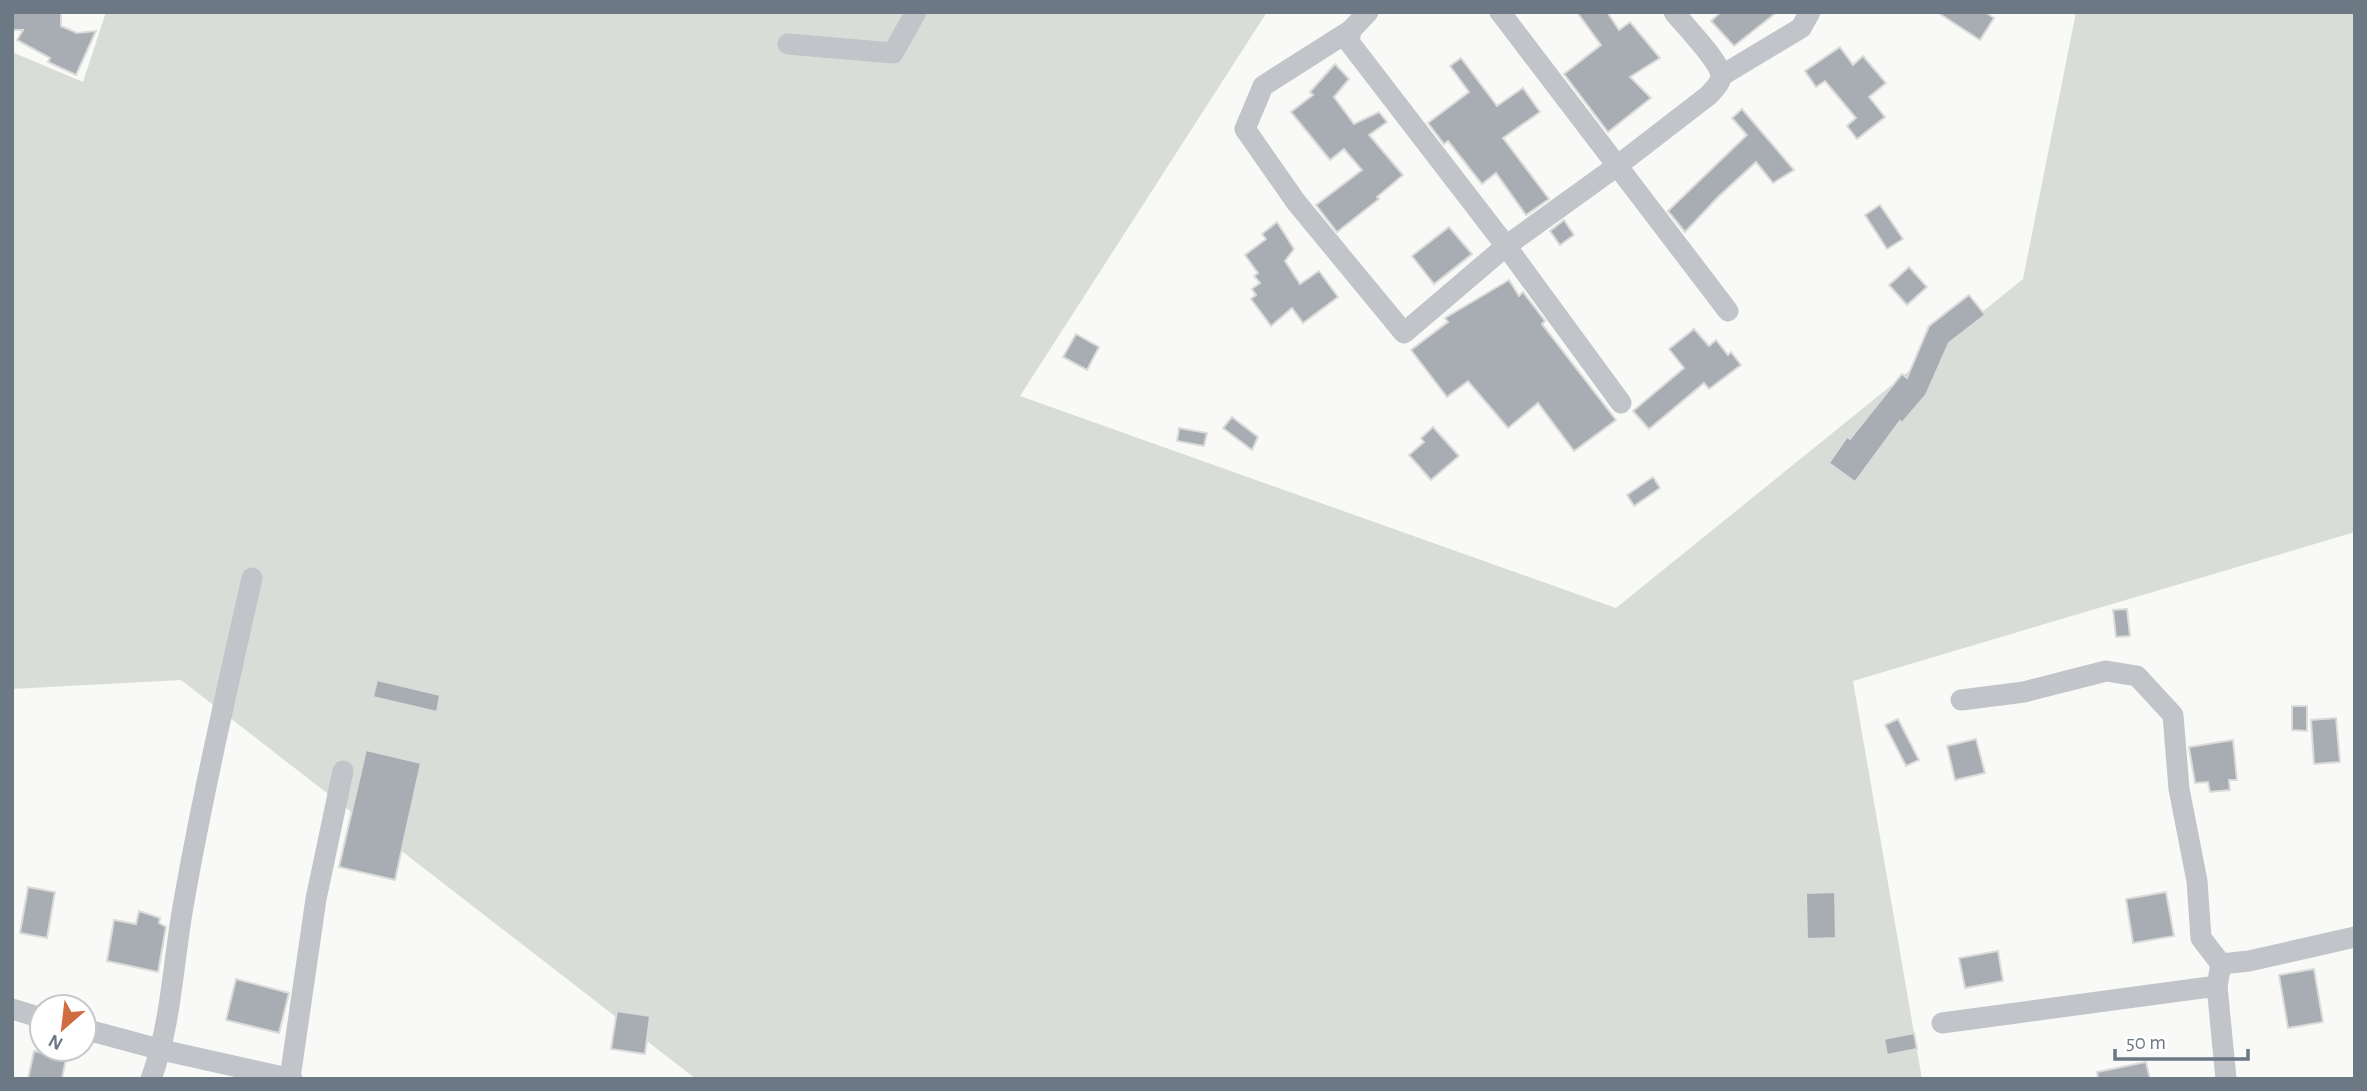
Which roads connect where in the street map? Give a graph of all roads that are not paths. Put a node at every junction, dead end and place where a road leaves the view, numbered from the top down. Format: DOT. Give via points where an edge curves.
graph roads {
  1 [pos="916,12"];
  2 [pos="1368,12"];
  3 [pos="1500,12"];
  4 [pos="1674,12"];
  5 [pos="1810,12"];
  6 [pos="1351,30"];
  7 [pos="788,44"];
  8 [pos="1721,76"];
  9 [pos="1617,166"];
  10 [pos="1506,246"];
  11 [pos="1728,311"];
  12 [pos="1621,403"];
  13 [pos="252,578"];
  14 [pos="1961,700"];
  15 [pos="343,771"];
  16 [pos="2355,937"];
  17 [pos="2221,964"];
  18 [pos="2217,986"];
  19 [pos="1942,1023"];
  20 [pos="98,1033"];
  21 [pos="162,1050"];
  22 [pos="151,1079"];
  23 [pos="291,1079"];
  24 [pos="2226,1079"];
  1 -- 7 [label="street" via="893,53"];
  2 -- 6 [label="street"];
  3 -- 9 [label="street"];
  4 -- 8 [label="street"];
  5 -- 8 [label="street" via="1801,28"];
  6 -- 10 [label="street" via="1349,42"];
  6 -- 10 [label="street" via="1264,86 1245,129 1296,202 1404,333"];
  8 -- 9 [label="street" via="1709,95"];
  9 -- 10 [label="street"];
  9 -- 11 [label="street"];
  10 -- 12 [label="street"];
  13 -- 21 [label="street" via="184,902"];
  14 -- 17 [label="street" via="2024,692 2106,671 2137,676 2173,715 2201,938"];
  15 -- 23 [label="street" via="316,899"];
  16 -- 17 [label="street"];
  17 -- 18 [label="street"];
  18 -- 19 [label="street"];
  18 -- 24 [label="street"];
  20 -- 21 [label="street"];
  21 -- 22 [label="street"];
  21 -- 23 [label="street"];
}
